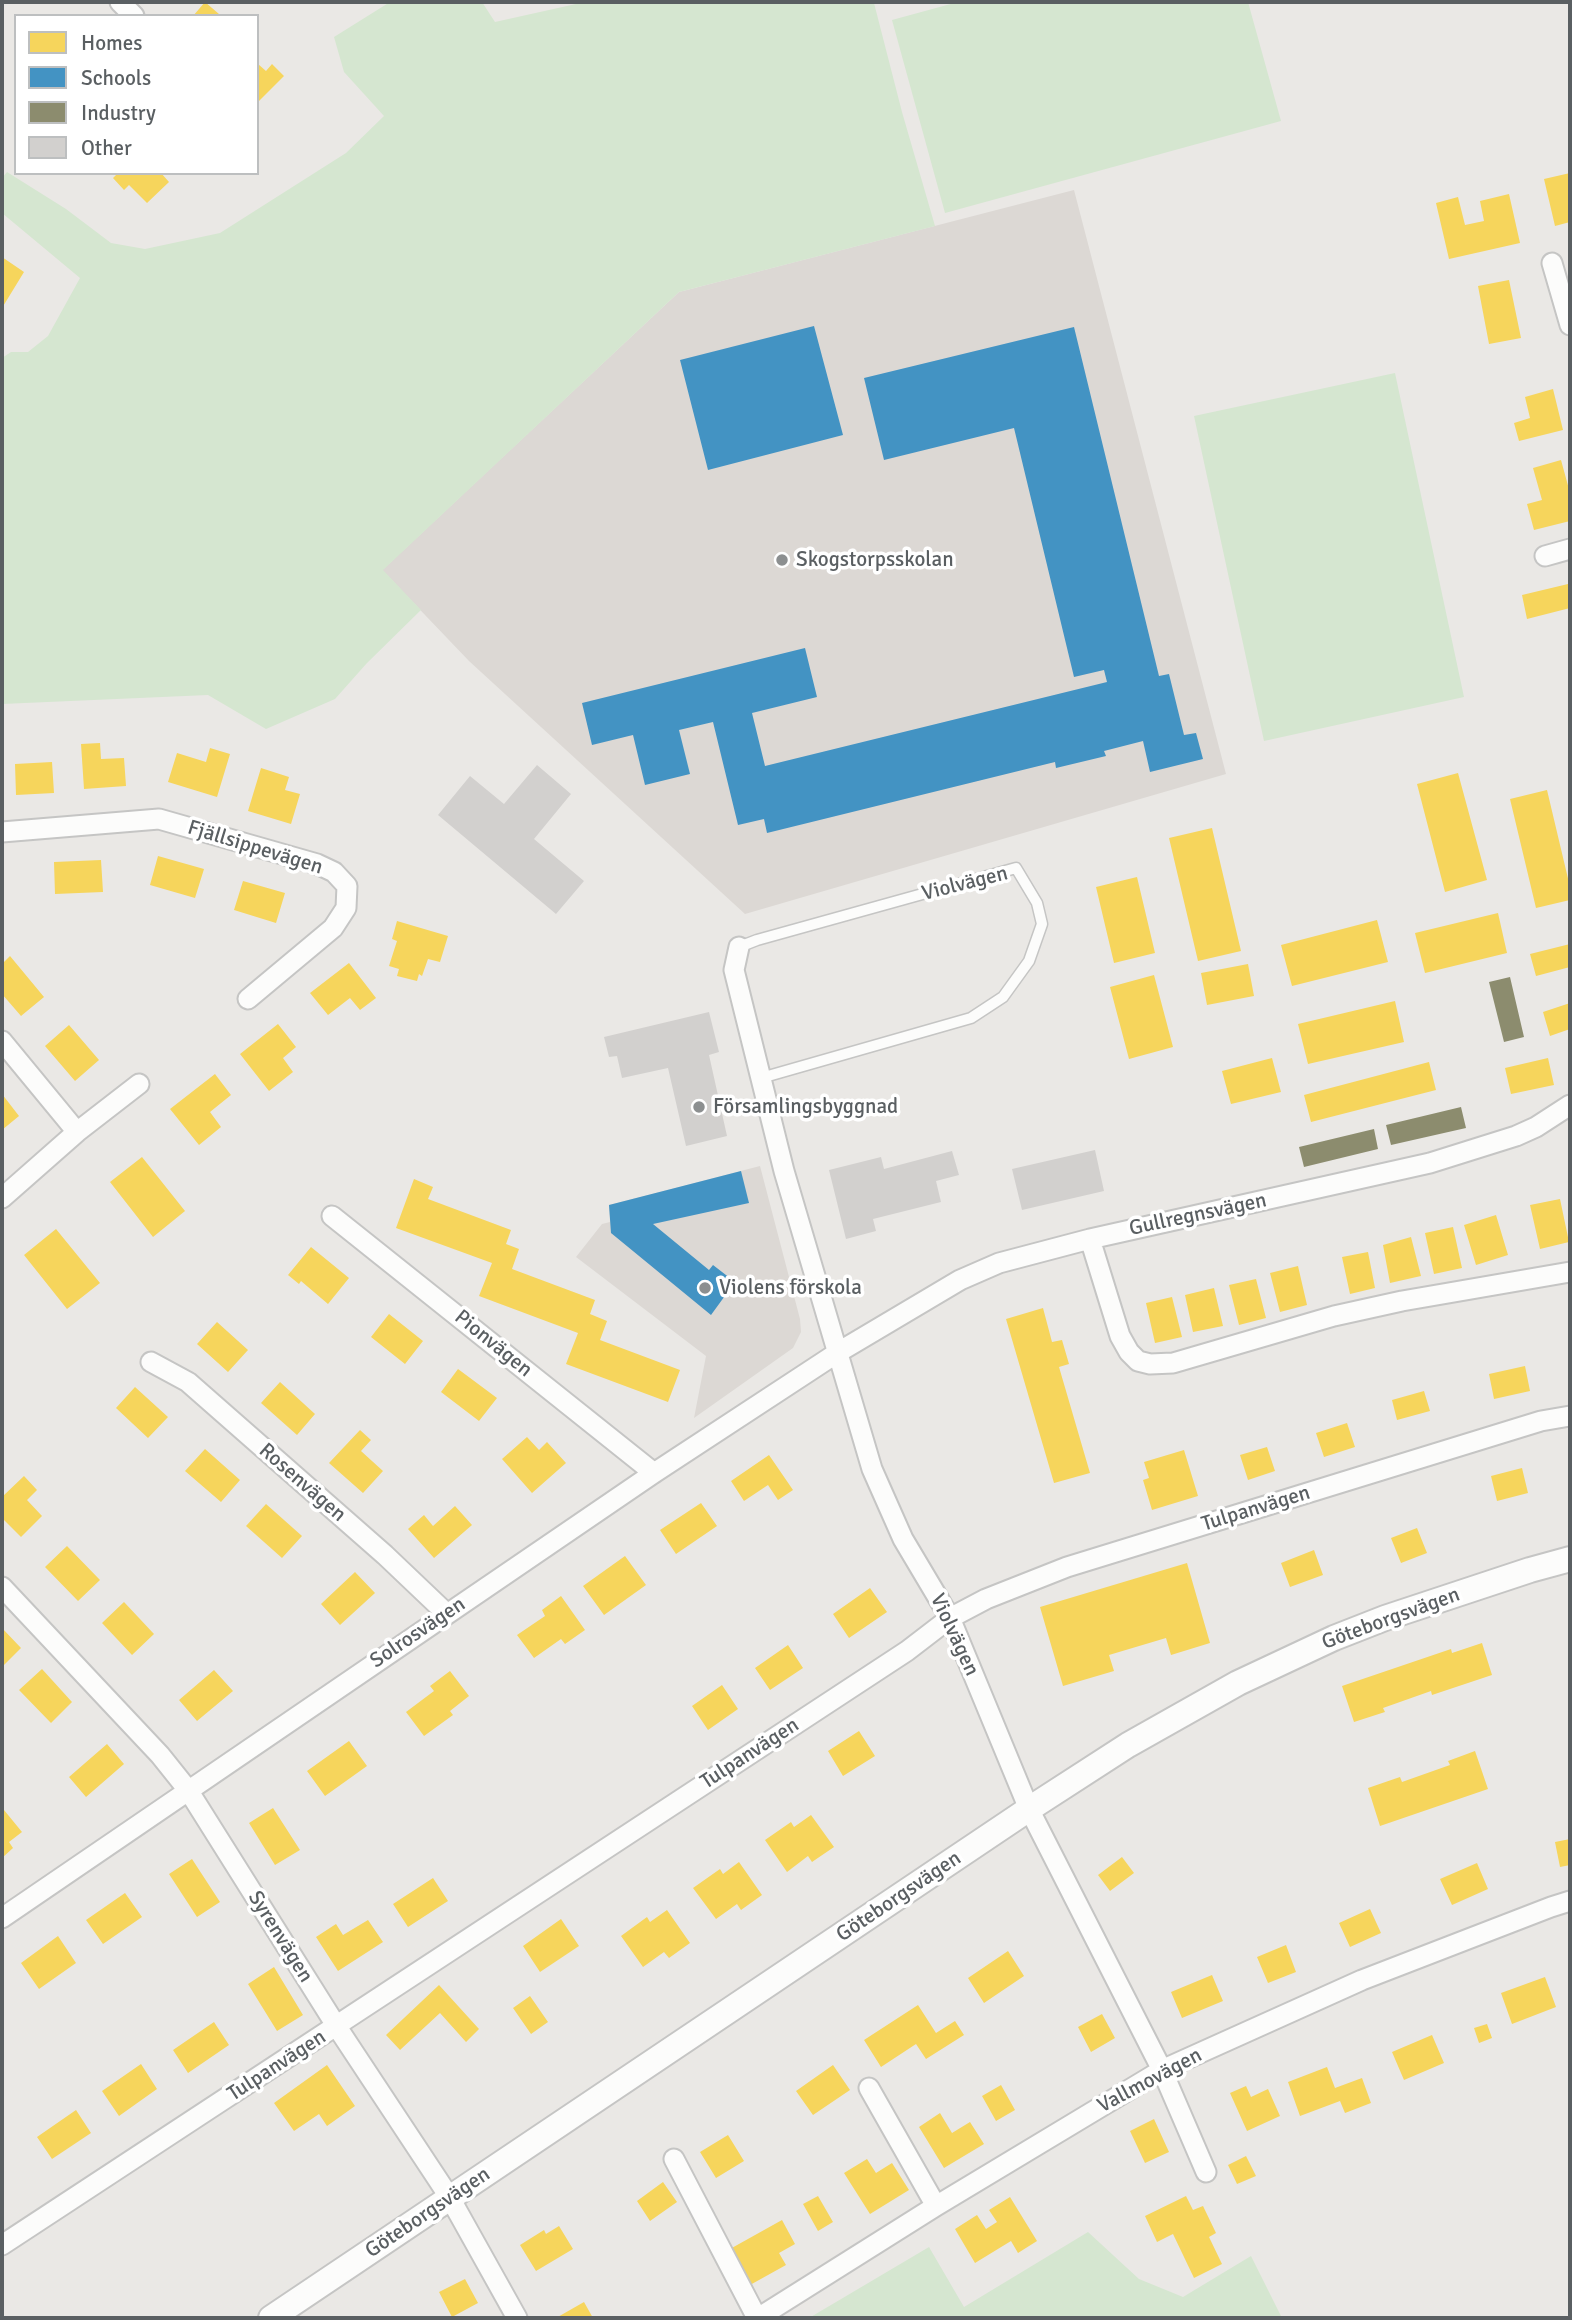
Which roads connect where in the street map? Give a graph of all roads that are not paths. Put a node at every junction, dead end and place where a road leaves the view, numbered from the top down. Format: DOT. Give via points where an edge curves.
graph roads {
  1 [pos="1552,263"];
  2 [pos="1570,325"];
  3 [pos="1570,549"];
  4 [pos="1545,556"];
  5 [pos="2,832"];
  6 [pos="739,947"];
  7 [pos="248,999"];
  8 [pos="2,1041"];
  9 [pos="761,1078"];
  10 [pos="139,1084"];
  11 [pos="1570,1105"];
  12 [pos="77,1132"];
  13 [pos="2,1198"];
  14 [pos="331,1216"];
  15 [pos="1090,1239"];
  16 [pos="1570,1272"];
  17 [pos="837,1353"];
  18 [pos="150,1362"];
  19 [pos="1570,1416"];
  20 [pos="653,1473"];
  21 [pos="1570,1559"];
  22 [pos="2,1587"];
  23 [pos="447,1614"];
  24 [pos="950,1618"];
  25 [pos="188,1790"];
  26 [pos="1029,1809"];
  27 [pos="1570,1901"];
  28 [pos="2,1918"];
  29 [pos="337,2026"];
  30 [pos="1162,2070"];
  31 [pos="869,2088"];
  32 [pos="674,2158"];
  33 [pos="1206,2172"];
  34 [pos="450,2198"];
  35 [pos="936,2206"];
  36 [pos="2,2245"];
  37 [pos="271,2318"];
  38 [pos="517,2318"];
  39 [pos="758,2318"];
  1 -- 2 [label="street"];
  3 -- 4 [label="street"];
  5 -- 7 [label="street, Fjällsippevägen" via="159,819 334,872 347,886 346,908 333,928"];
  6 -- 9 [label="street, Violvägen" via="734,970"];
  6 -- 9 [label="lane, Violvägen" via="1016,868 1037,903 1042,924 1029,961 1003,997 971,1018"];
  8 -- 12 [label="street"];
  9 -- 17 [label="street, Violvägen"];
  10 -- 12 [label="street"];
  11 -- 15 [label="street, Gullregnsvägen" via="1516,1136 1430,1163"];
  12 -- 13 [label="street"];
  14 -- 20 [label="street, Pionvägen"];
  15 -- 16 [label="street" via="1119,1336 1138,1361 1150,1364 1173,1363 1402,1301"];
  15 -- 17 [label="street, Gullregnsvägen" via="981,1269"];
  17 -- 20 [label="street, Solrosvägen"];
  17 -- 24 [label="street, Violvägen" via="872,1469 903,1539"];
  18 -- 23 [label="street, Rosenvägen" via="188,1382"];
  19 -- 24 [label="street, Tulpanvägen" via="1067,1567"];
  20 -- 23 [label="street, Solrosvägen"];
  21 -- 26 [label="street, Göteborgsvägen" via="1334,1638 1250,1677 1128,1745"];
  22 -- 25 [label="street, Syrenvägen"];
  23 -- 25 [label="street, Solrosvägen"];
  24 -- 26 [label="street, Violvägen"];
  24 -- 29 [label="street, Tulpanvägen" via="895,1659"];
  25 -- 28 [label="street, Solrosvägen"];
  25 -- 29 [label="street, Syrenvägen"];
  26 -- 30 [label="street, Violvägen"];
  26 -- 34 [label="street, Göteborgsvägen"];
  27 -- 30 [label="street, Vallmovägen" via="1362,1980"];
  29 -- 34 [label="street, Syrenvägen"];
  29 -- 36 [label="street, Tulpanvägen"];
  30 -- 33 [label="street, Violvägen"];
  30 -- 35 [label="street, Vallmovägen"];
  31 -- 35 [label="street"];
  32 -- 39 [label="street"];
  34 -- 37 [label="street, Göteborgsvägen"];
  34 -- 38 [label="street, Syrenvägen"];
  35 -- 39 [label="street, Vallmovägen"];
}
